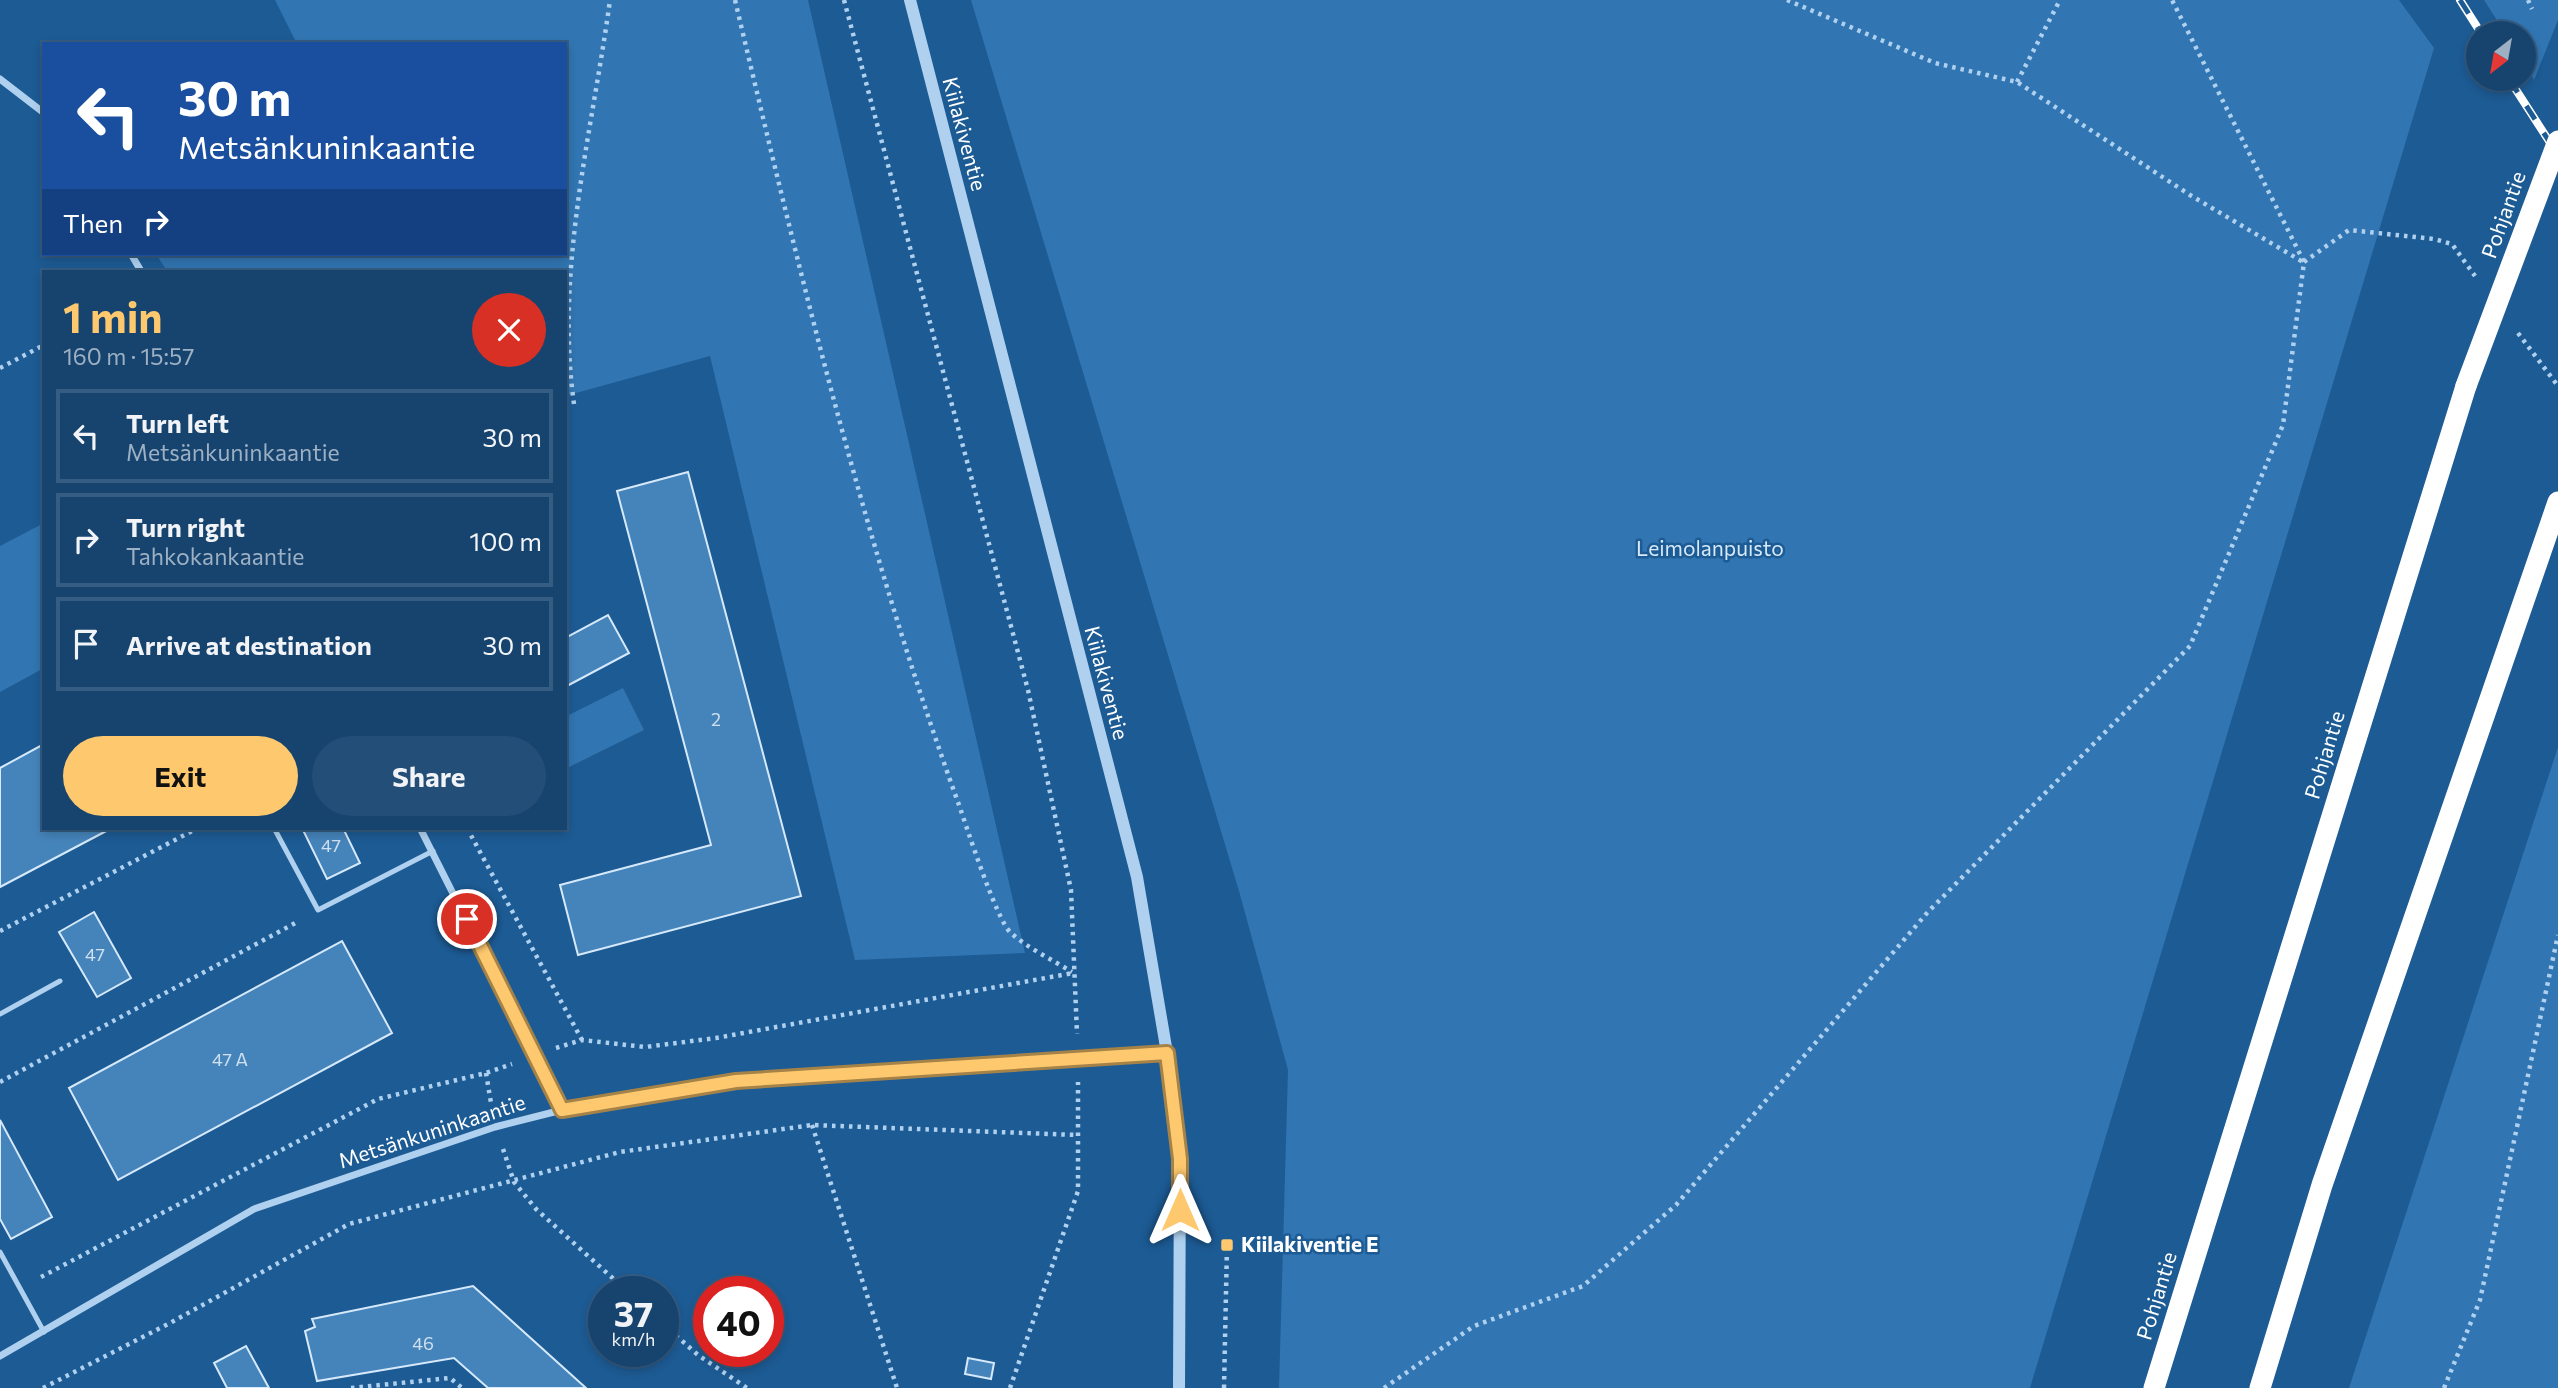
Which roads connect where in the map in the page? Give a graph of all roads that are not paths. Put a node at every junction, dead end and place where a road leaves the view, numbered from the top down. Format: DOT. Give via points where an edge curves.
graph roads {
  1 [pos="910,0"];
  2 [pos="0,79"];
  3 [pos="42,111"];
  4 [pos="2558,141"];
  5 [pos="2557,506"];
  6 [pos="275,830"];
  7 [pos="421,830"];
  8 [pos="433,851"];
  9 [pos="60,981"];
  10 [pos="0,1014"];
  11 [pos="1167,1053"];
  12 [pos="562,1110"];
  13 [pos="0,1252"];
  14 [pos="44,1332"];
  15 [pos="0,1356"];
  16 [pos="1179,1388"];
  17 [pos="2154,1388"];
  18 [pos="2260,1388"];
  1 -- 11 [label="street, Kiilakiventie" via="1137,877"];
  2 -- 3 [label="street"];
  4 -- 17 [label="highway, Pohjantie, bridge" via="2466,386"];
  5 -- 18 [label="highway" via="2322,1185"];
  6 -- 8 [label="lane" via="318,911"];
  7 -- 8 [label="street"];
  8 -- 12 [label="street"];
  9 -- 10 [label="lane"];
  11 -- 12 [label="street, Metsänkuninkaantie" via="736,1081"];
  11 -- 16 [label="street, Kiilakiventie" via="1180,1159"];
  12 -- 14 [label="street, Metsänkuninkaantie" via="495,1127 254,1209"];
  13 -- 14 [label="lane"];
  14 -- 15 [label="street, Metsänkuninkaantie"];
}
